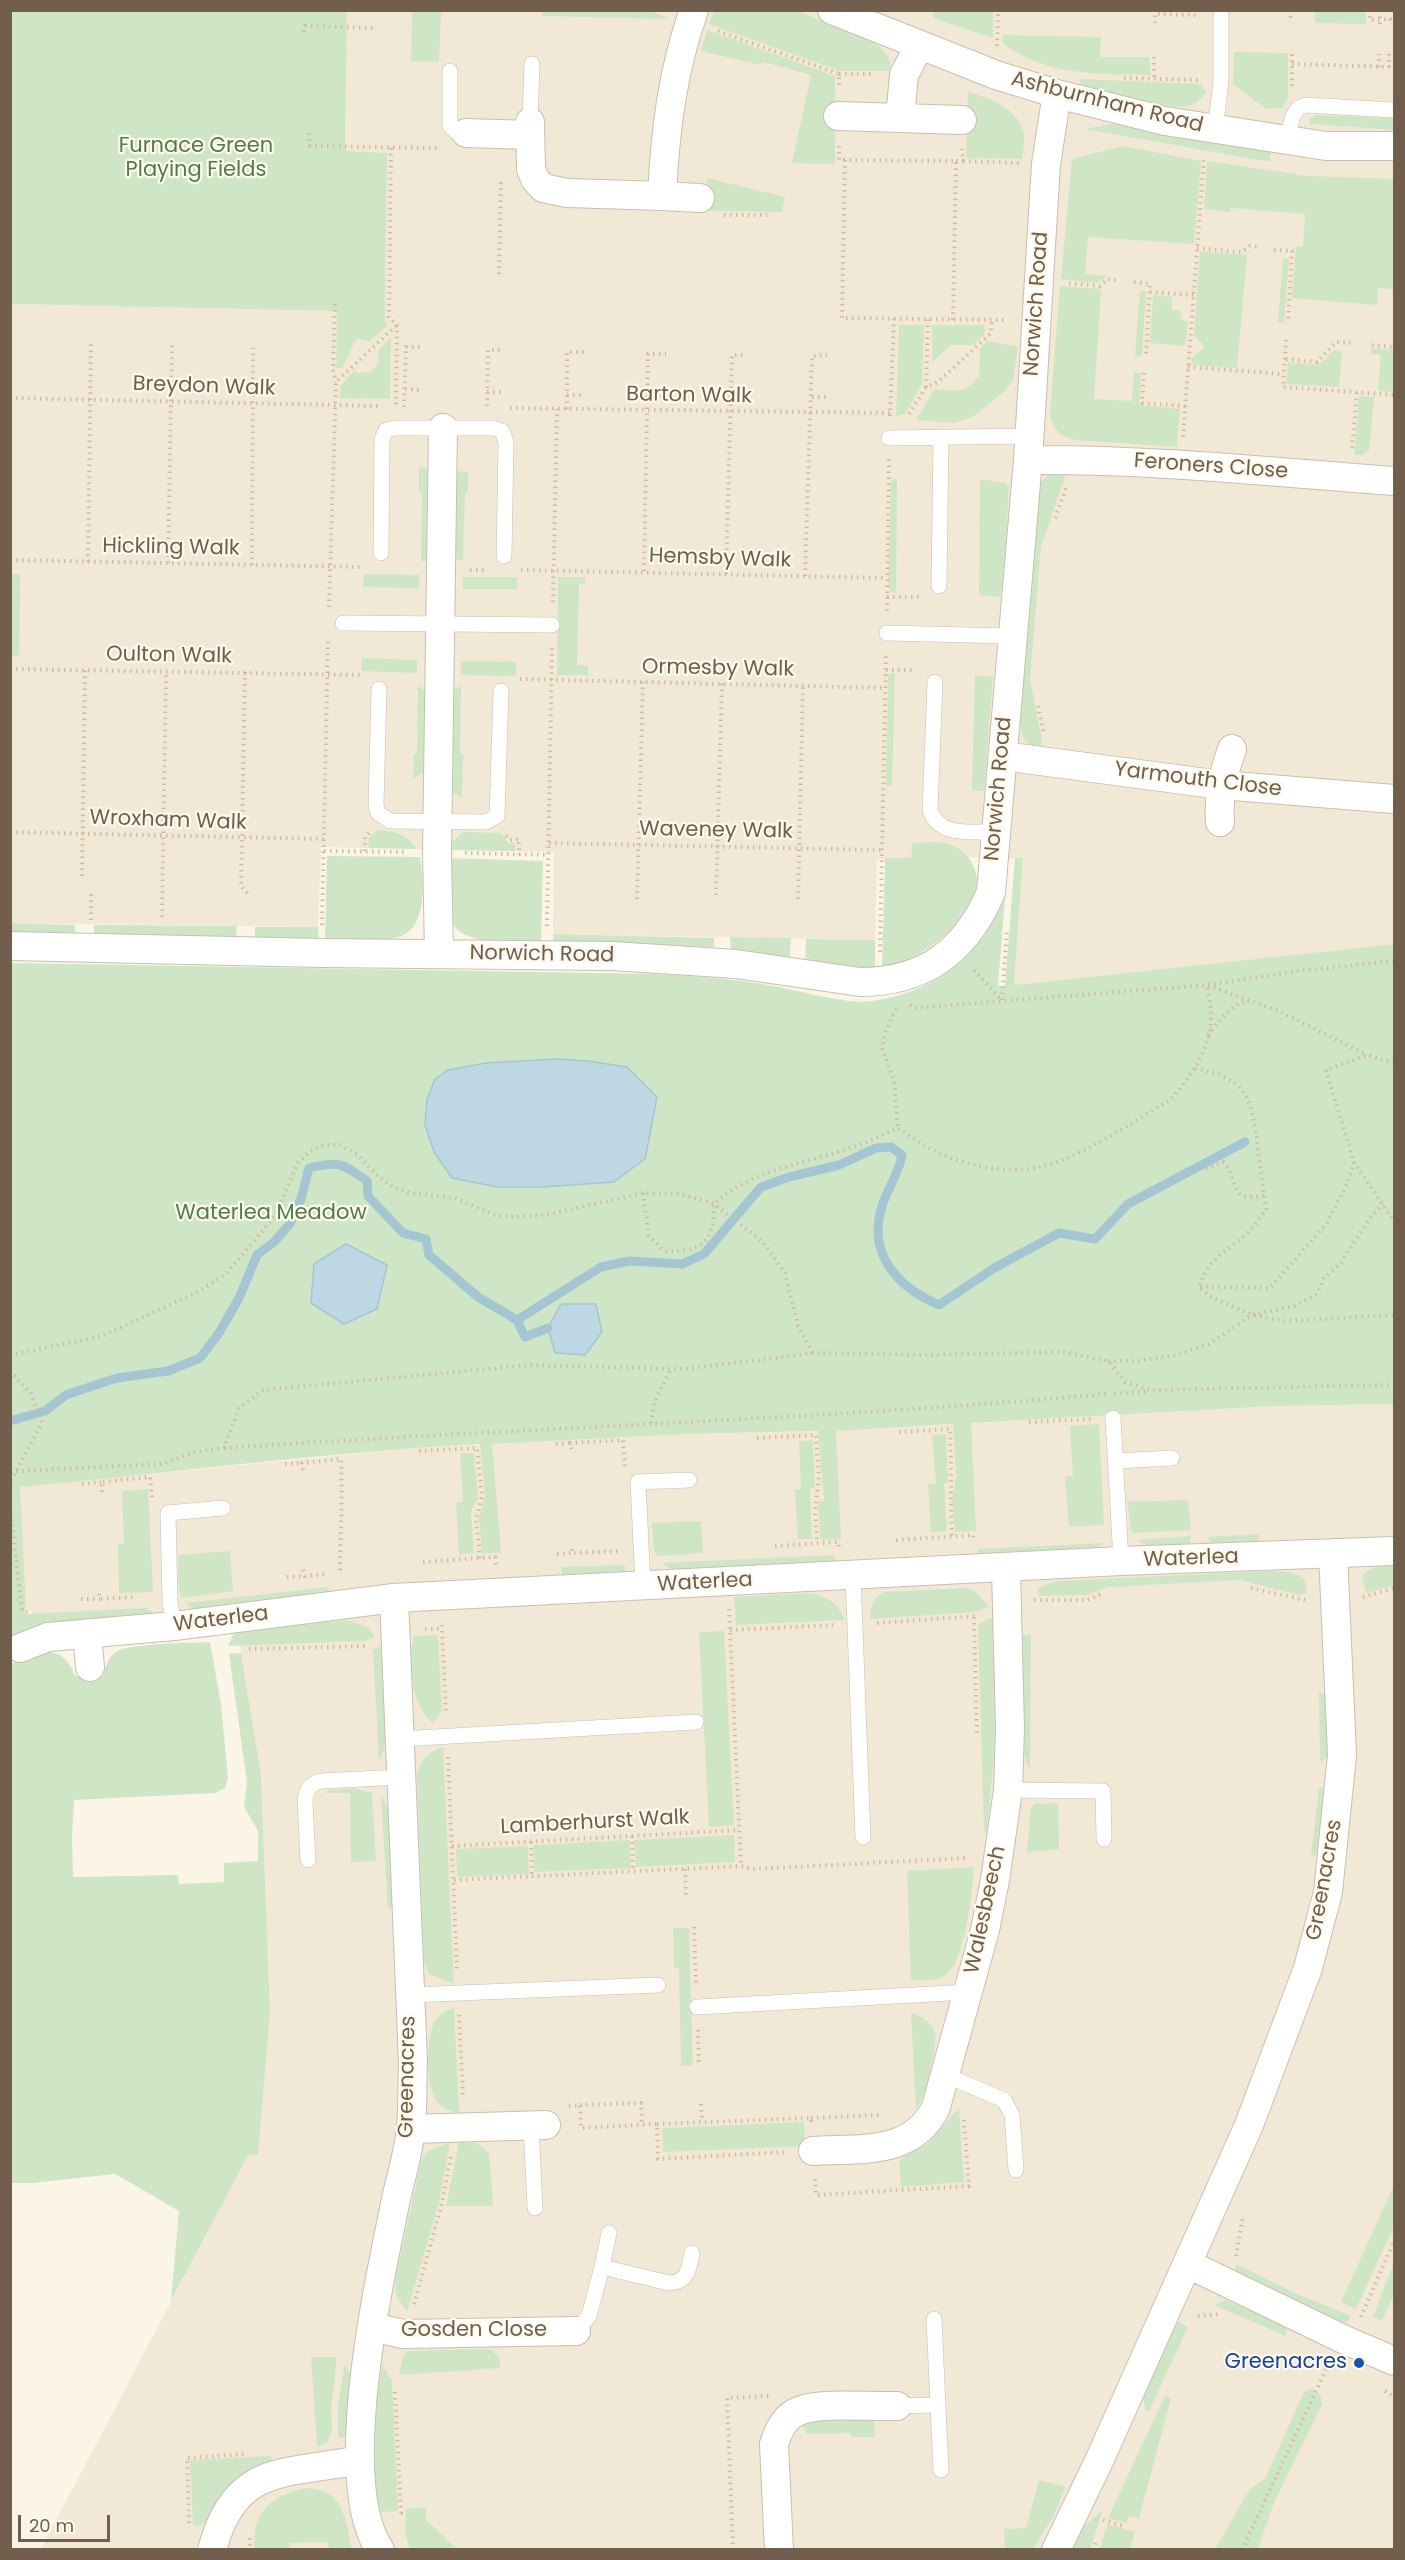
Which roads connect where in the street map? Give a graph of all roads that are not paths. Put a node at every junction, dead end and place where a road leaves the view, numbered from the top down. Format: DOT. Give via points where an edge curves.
graph roads {
  1 [pos="831,10"];
  2 [pos="1221,13"];
  3 [pos="692,16"];
  4 [pos="919,46"];
  5 [pos="532,64"];
  6 [pos="450,71"];
  7 [pos="1057,94"];
  8 [pos="1395,110"];
  9 [pos="838,116"];
  10 [pos="900,118"];
  11 [pos="962,120"];
  12 [pos="530,128"];
  13 [pos="1215,130"];
  14 [pos="464,133"];
  15 [pos="1288,141"];
  16 [pos="1395,146"];
  17 [pos="662,196"];
  18 [pos="700,198"];
  19 [pos="443,428"];
  20 [pos="889,438"];
  21 [pos="941,438"];
  22 [pos="1028,448"];
  23 [pos="1395,482"];
  24 [pos="381,553"];
  25 [pos="504,555"];
  26 [pos="939,586"];
  27 [pos="343,623"];
  28 [pos="440,624"];
  29 [pos="552,625"];
  30 [pos="887,633"];
  31 [pos="1012,636"];
  32 [pos="935,682"];
  33 [pos="378,689"];
  34 [pos="501,691"];
  35 [pos="1232,750"];
  36 [pos="1003,756"];
  37 [pos="1221,785"];
  38 [pos="1395,800"];
  39 [pos="438,821"];
  40 [pos="1220,822"];
  41 [pos="996,832"];
  42 [pos="10,946"];
  43 [pos="439,954"];
  44 [pos="1113,1418"];
  45 [pos="1172,1458"];
  46 [pos="1116,1461"];
  47 [pos="689,1480"];
  48 [pos="223,1508"];
  49 [pos="1395,1551"];
  50 [pos="1333,1553"];
  51 [pos="1121,1561"];
  52 [pos="1006,1569"];
  53 [pos="853,1575"];
  54 [pos="643,1586"];
  55 [pos="394,1598"];
  56 [pos="174,1626"];
  57 [pos="87,1634"];
  58 [pos="15,1651"];
  59 [pos="90,1667"];
  60 [pos="696,1722"];
  61 [pos="400,1739"];
  62 [pos="401,1777"];
  63 [pos="1008,1790"];
  64 [pos="863,1837"];
  65 [pos="1104,1839"];
  66 [pos="308,1860"];
  67 [pos="658,1985"];
  68 [pos="968,1992"];
  69 [pos="410,1995"];
  70 [pos="697,2007"];
  71 [pos="945,2075"];
  72 [pos="538,2125"];
  73 [pos="411,2129"];
  74 [pos="813,2151"];
  75 [pos="1016,2170"];
  76 [pos="535,2208"];
  77 [pos="609,2233"];
  78 [pos="692,2253"];
  79 [pos="1188,2264"];
  80 [pos="602,2266"];
  81 [pos="934,2319"];
  82 [pos="372,2327"];
  83 [pos="576,2331"];
  84 [pos="1395,2361"];
  85 [pos="938,2405"];
  86 [pos="897,2406"];
  87 [pos="359,2460"];
  88 [pos="941,2470"];
  89 [pos="212,2550"];
  90 [pos="380,2550"];
  91 [pos="779,2550"];
  92 [pos="1056,2550"];
  1 -- 4 [label="street, Ashburnham Road"];
  2 -- 13 [label="lane" via="1221,81"];
  3 -- 17 [label="street" via="680,50 668,110"];
  4 -- 7 [label="street, Ashburnham Road"];
  4 -- 10 [label="street" via="904,75"];
  5 -- 12 [label="lane"];
  6 -- 14 [label="lane" via="450,126"];
  7 -- 13 [label="street, Ashburnham Road"];
  7 -- 22 [label="street, Norwich Road" via="1046,164"];
  8 -- 15 [label="lane" via="1305,105 1293,114"];
  9 -- 10 [label="street"];
  10 -- 11 [label="street"];
  12 -- 14 [label="street"];
  12 -- 17 [label="street" via="531,169 543,188 567,193"];
  13 -- 15 [label="street, Ashburnham Road"];
  15 -- 16 [label="street, Ashburnham Road" via="1326,146"];
  17 -- 18 [label="street"];
  19 -- 24 [label="lane" via="386,430 382,439"];
  19 -- 25 [label="lane" via="487,427 502,431 506,442"];
  19 -- 28 [label="street, Norwich Road"];
  20 -- 21 [label="lane"];
  21 -- 22 [label="lane"];
  21 -- 26 [label="lane"];
  22 -- 23 [label="street, Feroners Close" via="1077,459"];
  22 -- 31 [label="street, Norwich Road"];
  27 -- 28 [label="lane"];
  28 -- 29 [label="lane"];
  28 -- 39 [label="street, Norwich Road"];
  30 -- 31 [label="lane"];
  31 -- 36 [label="street, Norwich Road"];
  32 -- 41 [label="lane" via="930,811 940,826 950,831"];
  33 -- 39 [label="lane" via="378,813 390,821"];
  34 -- 39 [label="lane" via="497,816 486,822"];
  35 -- 37 [label="street"];
  36 -- 37 [label="street, Yarmouth Close"];
  36 -- 41 [label="street, Norwich Road"];
  37 -- 38 [label="street, Yarmouth Close"];
  37 -- 40 [label="street"];
  39 -- 43 [label="street, Norwich Road"];
  41 -- 43 [label="street, Norwich Road" via="991,892 982,914 969,934 939,961 903,978 880,982 836,980 704,961"];
  42 -- 43 [label="street, Norwich Road"];
  44 -- 46 [label="lane"];
  45 -- 46 [label="lane"];
  46 -- 51 [label="lane"];
  47 -- 54 [label="lane" via="638,1482"];
  48 -- 56 [label="lane" via="168,1513"];
  49 -- 50 [label="street, Waterlea"];
  50 -- 51 [label="street, Waterlea"];
  50 -- 79 [label="street, Greenacres" via="1342,1755 1328,1892 1308,1968 1281,2046"];
  51 -- 52 [label="street, Waterlea"];
  52 -- 53 [label="street, Waterlea"];
  52 -- 63 [label="street, Walesbeech"];
  53 -- 54 [label="street, Waterlea"];
  53 -- 64 [label="lane"];
  54 -- 55 [label="street, Waterlea"];
  55 -- 56 [label="street, Waterlea"];
  55 -- 61 [label="street, Greenacres"];
  56 -- 57 [label="street, Waterlea"];
  57 -- 58 [label="street, Waterlea" via="48,1637"];
  57 -- 59 [label="street"];
  60 -- 61 [label="lane"];
  61 -- 62 [label="street, Greenacres"];
  62 -- 66 [label="lane" via="312,1784 305,1800"];
  62 -- 69 [label="street, Greenacres"];
  63 -- 65 [label="lane" via="1103,1791"];
  63 -- 68 [label="street, Walesbeech" via="995,1880"];
  67 -- 69 [label="lane"];
  68 -- 70 [label="lane"];
  68 -- 71 [label="street, Walesbeech"];
  69 -- 73 [label="street, Greenacres"];
  71 -- 74 [label="street, Walesbeech" via="931,2119 901,2142"];
  71 -- 75 [label="lane" via="1010,2106"];
  72 -- 73 [label="street"];
  72 -- 76 [label="lane"];
  73 -- 82 [label="street, Greenacres"];
  77 -- 80 [label="lane"];
  78 -- 80 [label="lane" via="688,2273 677,2283"];
  79 -- 84 [label="street"];
  79 -- 92 [label="street, Greenacres"];
  80 -- 83 [label="lane" via="589,2316"];
  81 -- 85 [label="lane"];
  82 -- 83 [label="street, Gosden Close" via="403,2334"];
  82 -- 87 [label="street, Greenacres"];
  85 -- 86 [label="lane"];
  85 -- 88 [label="lane"];
  86 -- 91 [label="street" via="813,2407 788,2418 774,2444"];
  87 -- 89 [label="street" via="295,2468 249,2488 224,2515"];
  87 -- 90 [label="street, Greenacres" via="365,2518"];
}
